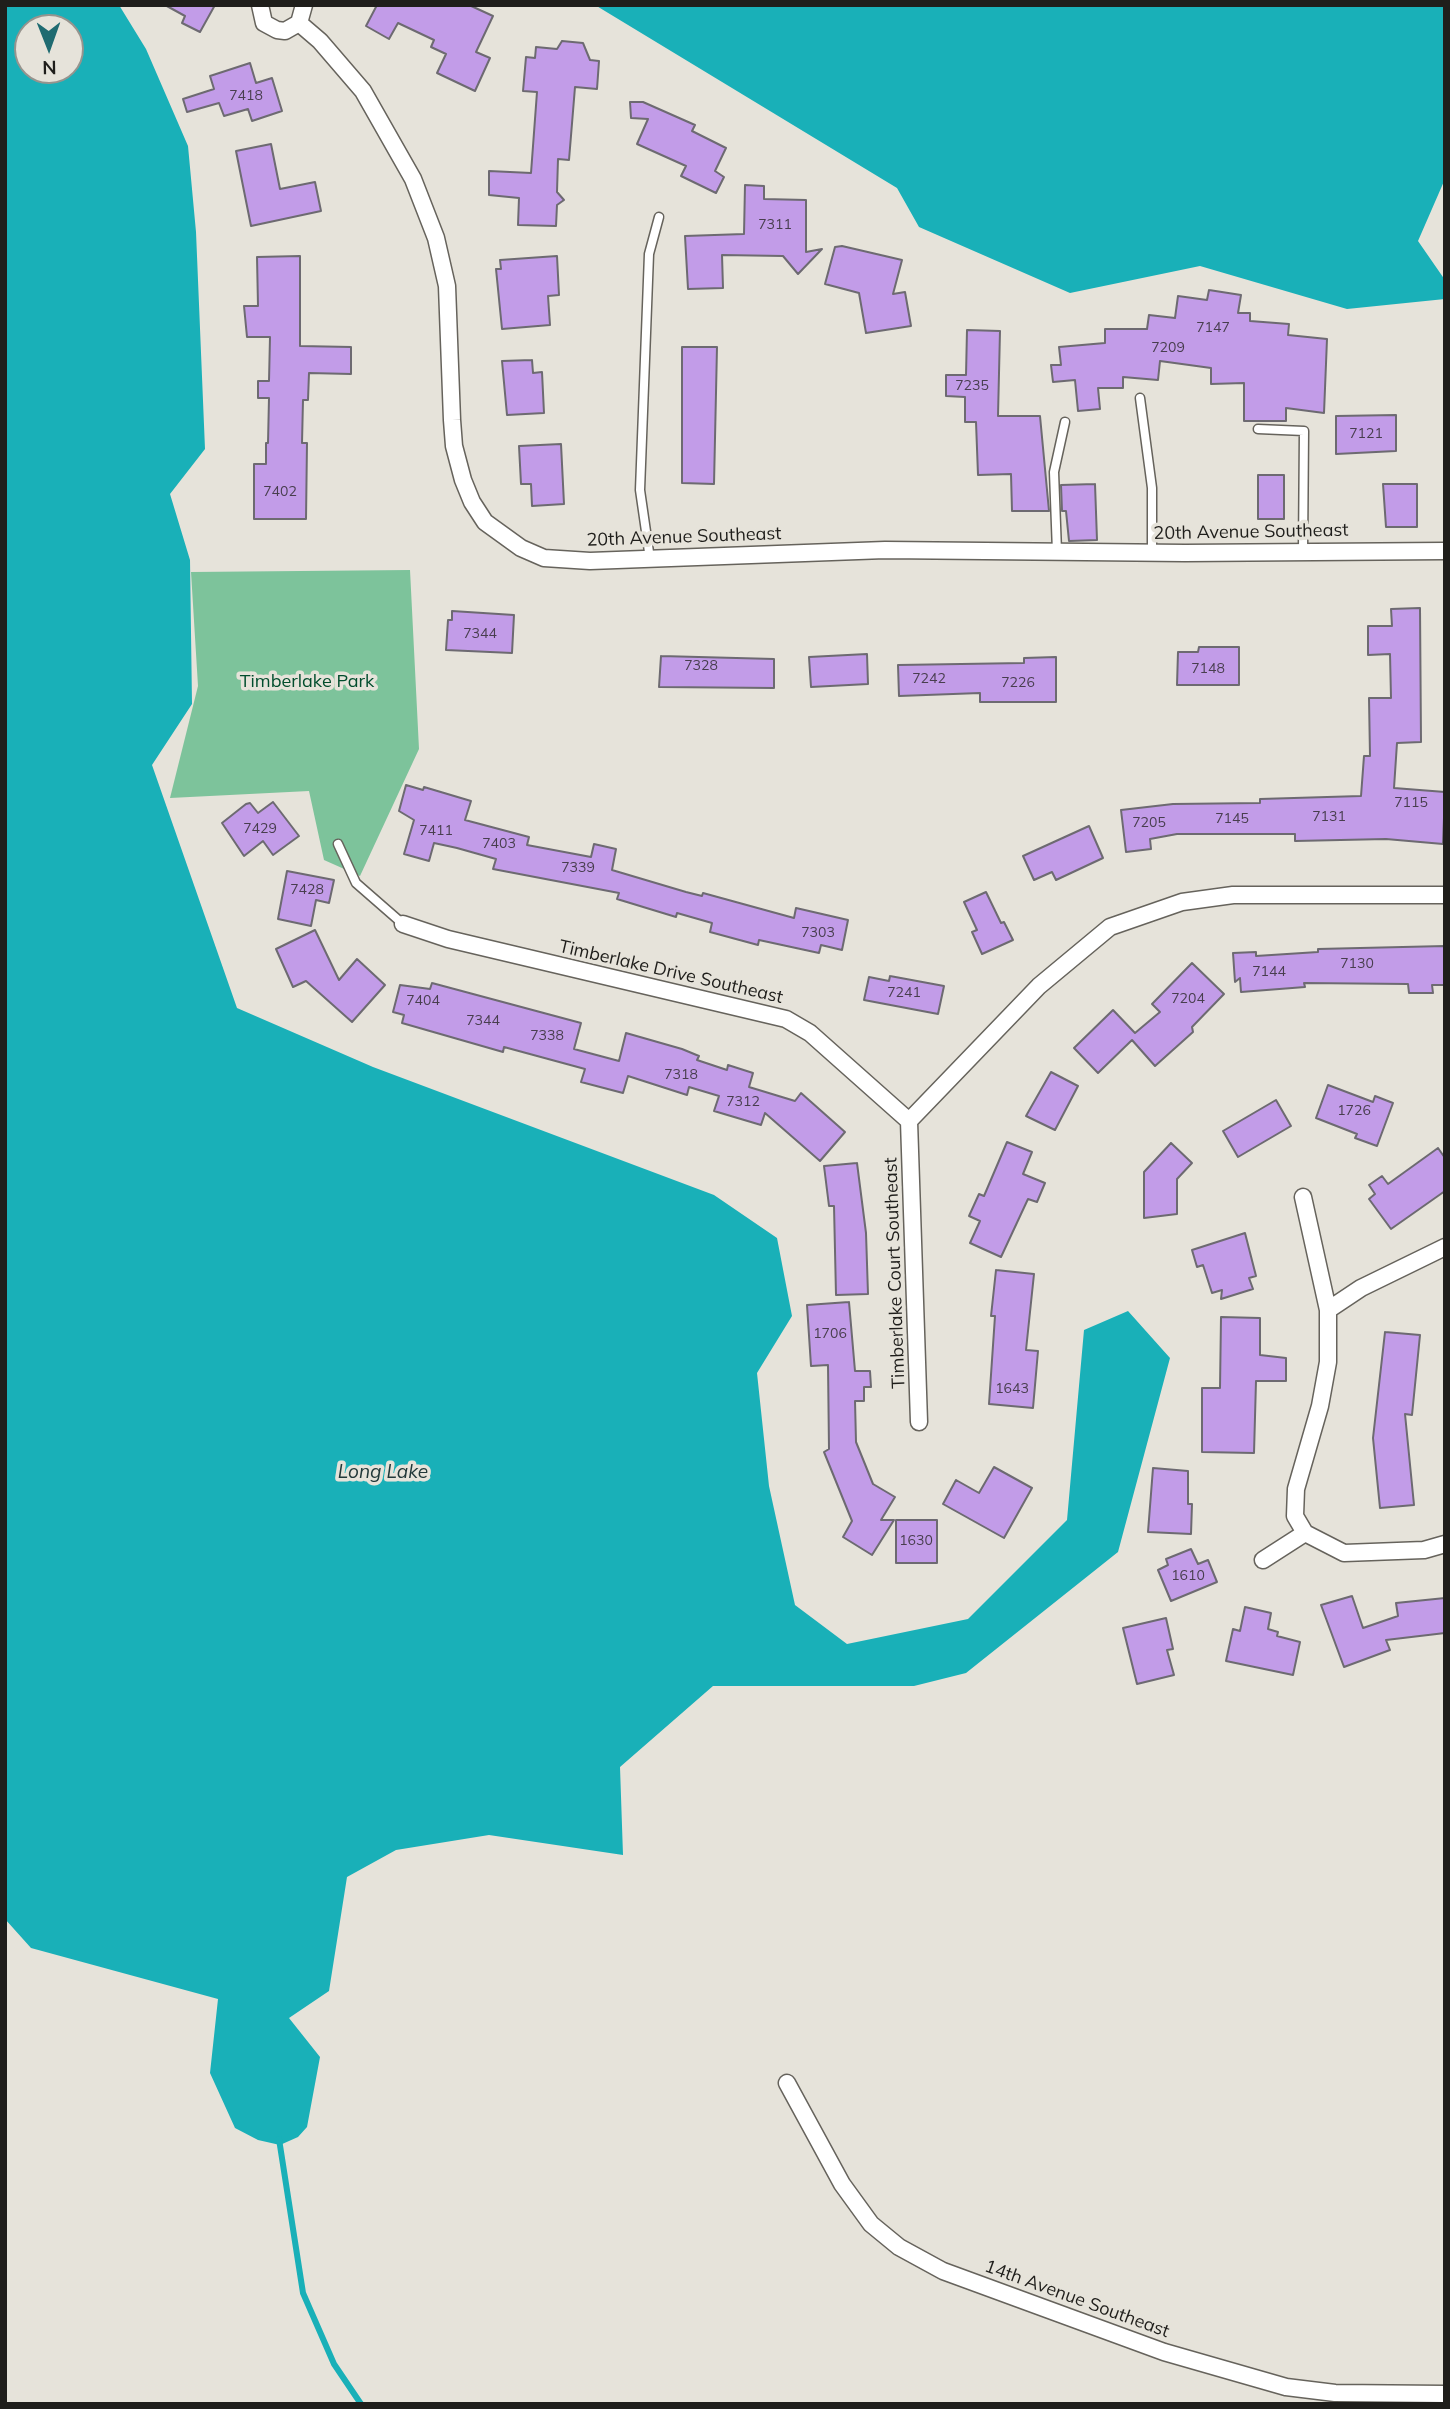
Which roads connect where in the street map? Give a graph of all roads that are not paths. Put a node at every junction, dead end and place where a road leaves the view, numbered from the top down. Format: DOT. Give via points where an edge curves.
graph roads {
  1 [pos="260,5"];
  2 [pos="304,5"];
  3 [pos="299,23"];
  4 [pos="659,217"];
  5 [pos="1140,398"];
  6 [pos="1065,422"];
  7 [pos="1258,429"];
  8 [pos="1303,551"];
  9 [pos="1445,551"];
  10 [pos="1057,552"];
  11 [pos="1152,553"];
  12 [pos="650,559"];
  13 [pos="338,844"];
  14 [pos="1445,895"];
  15 [pos="402,924"];
  16 [pos="909,1121"];
  17 [pos="1303,1198"];
  18 [pos="1445,1247"];
  19 [pos="1328,1310"];
  20 [pos="919,1422"];
  21 [pos="1305,1533"];
  22 [pos="1445,1544"];
  23 [pos="1262,1560"];
  24 [pos="787,2082"];
  25 [pos="1445,2394"];
  26 [pos="1301,2396"];
  1 -- 3 [label="street" via="260,15 270,27 285,31"];
  2 -- 3 [label="street"];
  3 -- 12 [label="street, 20th Avenue Southeast" via="363,91 413,179 436,238 447,286 454,446 472,502 485,522 544,558"];
  4 -- 12 [label="lane" via="649,254 640,490"];
  5 -- 11 [label="lane" via="1152,488"];
  6 -- 10 [label="lane" via="1054,471"];
  7 -- 8 [label="lane" via="1304,431"];
  8 -- 9 [label="street, 20th Avenue Southeast"];
  8 -- 11 [label="street, 20th Avenue Southeast"];
  10 -- 11 [label="street, 20th Avenue Southeast"];
  10 -- 12 [label="street, 20th Avenue Southeast" via="885,550"];
  13 -- 15 [label="lane" via="356,883"];
  14 -- 16 [label="street" via="1233,895 1182,902 1110,927 1038,986"];
  15 -- 16 [label="street, Timberlake Drive Southeast" via="786,1020 810,1033"];
  16 -- 20 [label="street, Timberlake Court Southeast"];
  17 -- 19 [label="street"];
  18 -- 19 [label="street" via="1361,1288"];
  19 -- 21 [label="street" via="1328,1362 1296,1489 1295,1516"];
  21 -- 22 [label="street" via="1344,1553 1424,1550"];
  21 -- 23 [label="street"];
  24 -- 26 [label="street, 14th Avenue Southeast" via="842,2184 871,2224 899,2247 943,2271 1164,2352"];
  25 -- 26 [label="street, 14th Avenue Southeast"];
}
